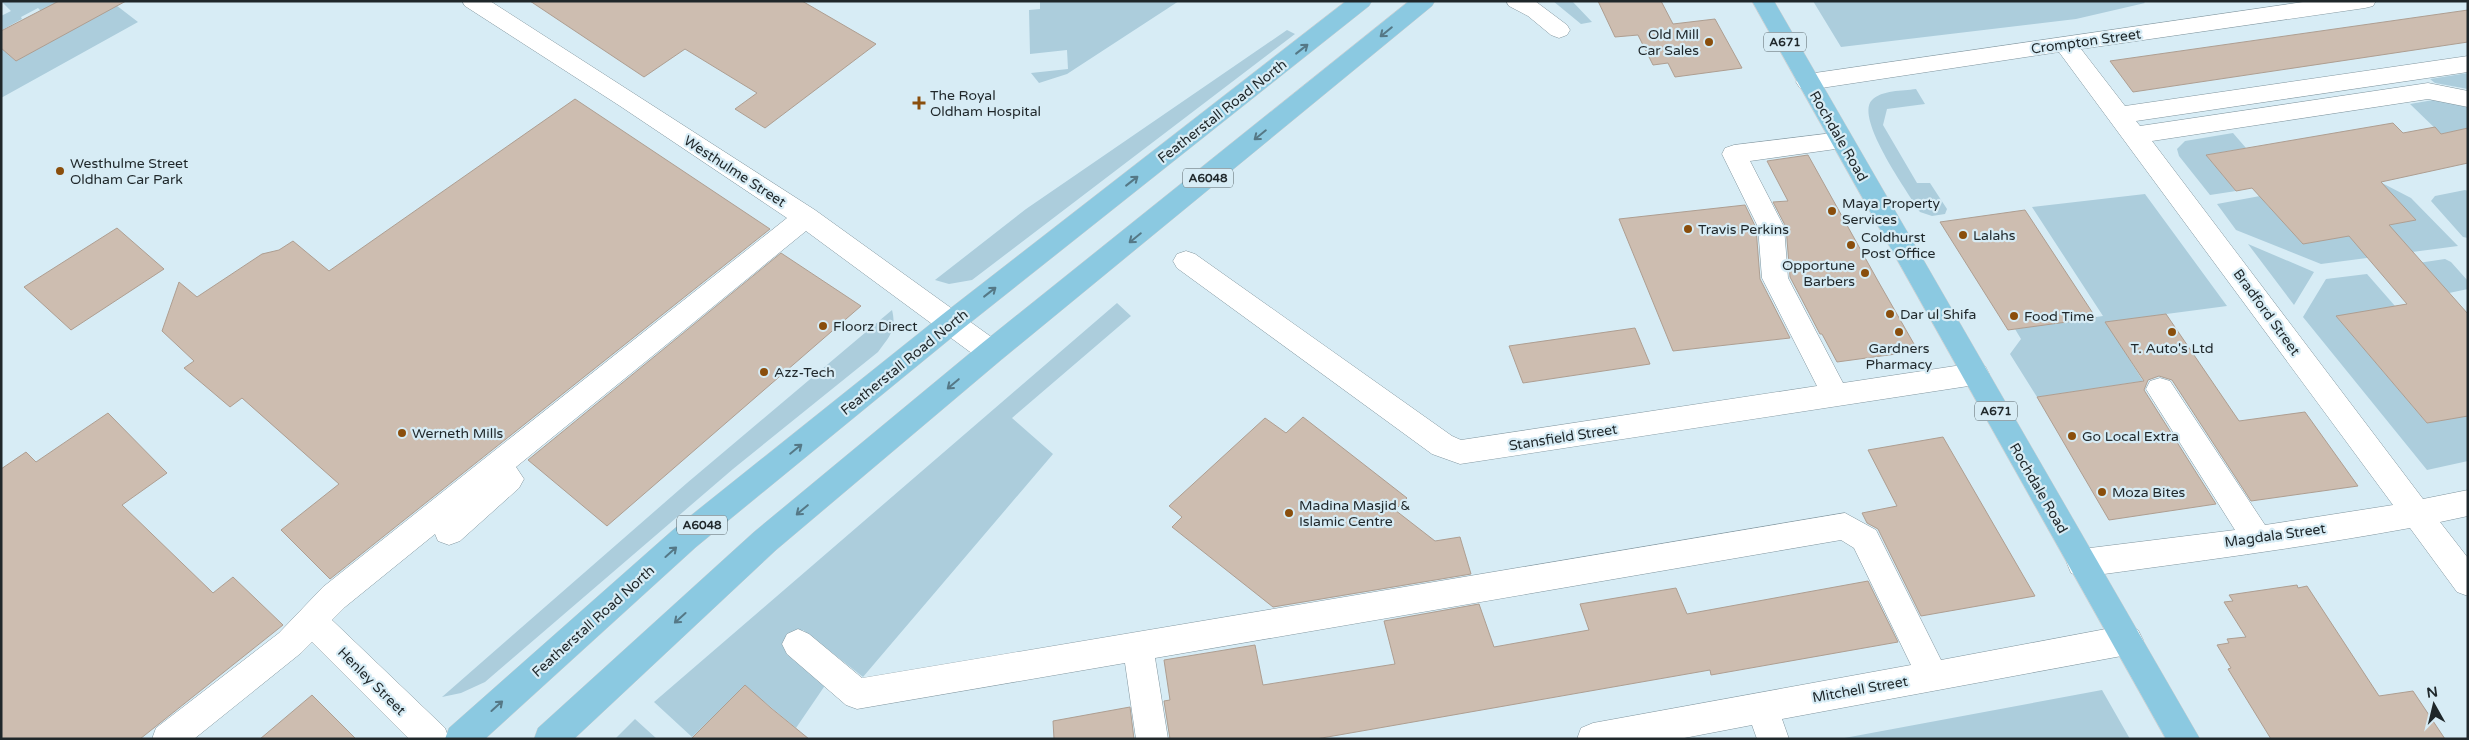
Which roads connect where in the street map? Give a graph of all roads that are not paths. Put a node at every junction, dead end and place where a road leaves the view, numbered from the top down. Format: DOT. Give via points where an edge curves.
graph roads {
  1 [pos="473,1"];
  2 [pos="1361,1"];
  3 [pos="1424,1"];
  4 [pos="1518,1"];
  5 [pos="1763,1"];
  6 [pos="2365,1"];
  7 [pos="2272,8"];
  8 [pos="1559,30"];
  9 [pos="2065,43"];
  10 [pos="2468,64"];
  11 [pos="1808,82"];
  12 [pos="2468,99"];
  13 [pos="2119,115"];
  14 [pos="2135,136"];
  15 [pos="1841,141"];
  16 [pos="806,217"];
  17 [pos="1192,275"];
  18 [pos="952,322"];
  19 [pos="991,352"];
  20 [pos="1975,374"];
  21 [pos="2160,389"];
  22 [pos="1835,395"];
  23 [pos="495,467"];
  24 [pos="2468,503"];
  25 [pos="2417,514"];
  26 [pos="449,532"];
  27 [pos="2258,538"];
  28 [pos="2082,563"];
  29 [pos="2468,582"];
  30 [pos="312,621"];
  31 [pos="2127,640"];
  32 [pos="798,644"];
  33 [pos="1138,648"];
  34 [pos="1933,677"];
  35 [pos="1761,707"];
  36 [pos="168,739"];
  37 [pos="433,739"];
  38 [pos="461,739"];
  39 [pos="550,739"];
  40 [pos="1152,739"];
  41 [pos="1593,739"];
  42 [pos="1773,739"];
  43 [pos="2184,739"];
  1 -- 16 [label="street, Westhulme Street"];
  18 -- 2 [label="main road, Featherstall Road North / A6048, one-way"];
  3 -- 19 [label="main road, A6048, one-way"];
  4 -- 8 [label="street"];
  5 -- 11 [label="main road, Rochdale Road / A671"];
  6 -- 7 [label="street, Crompton Street"];
  7 -- 9 [label="street, Crompton Street"];
  9 -- 11 [label="street, Crompton Street"];
  9 -- 13 [label="street, Bradford Street"];
  10 -- 13 [label="street"];
  11 -- 15 [label="main road, Rochdale Road / A671"];
  12 -- 14 [label="street" via="2428,91"];
  13 -- 14 [label="street, Bradford Street"];
  14 -- 25 [label="street, Bradford Street"];
  15 -- 20 [label="main road, Rochdale Road / A671"];
  15 -- 22 [label="street" via="1734,154 1770,227 1775,278"];
  16 -- 18 [label="street, Westhulme Street"];
  16 -- 23 [label="street"];
  17 -- 22 [label="street, Stansfield Street" via="1442,445 1460,452"];
  18 -- 19 [label="street, Westhulme Street"];
  38 -- 18 [label="main road, Featherstall Road North / A6048, one-way" via="685,538"];
  19 -- 39 [label="main road, A6048, one-way" via="765,542"];
  20 -- 22 [label="street, Stansfield Street"];
  20 -- 28 [label="main road, Rochdale Road / A671"];
  21 -- 27 [label="street"];
  23 -- 26 [label="street" via="509,479"];
  23 -- 30 [label="street" via="334,597"];
  24 -- 25 [label="street, Magdala Street"];
  25 -- 27 [label="street, Magdala Street"];
  25 -- 29 [label="street, Bradford Street"];
  27 -- 28 [label="street, Magdala Street"];
  28 -- 31 [label="main road, Rochdale Road / A671"];
  30 -- 36 [label="street"];
  30 -- 37 [label="street, Henley Street"];
  31 -- 34 [label="street, Mitchell Street"];
  31 -- 43 [label="main road, Rochdale Road / A671"];
  32 -- 33 [label="street" via="857,694"];
  33 -- 34 [label="street" via="1845,526 1865,538"];
  33 -- 40 [label="street"];
  34 -- 35 [label="street, Mitchell Street"];
  35 -- 41 [label="street, Mitchell Street"];
  35 -- 42 [label="street"];
}
